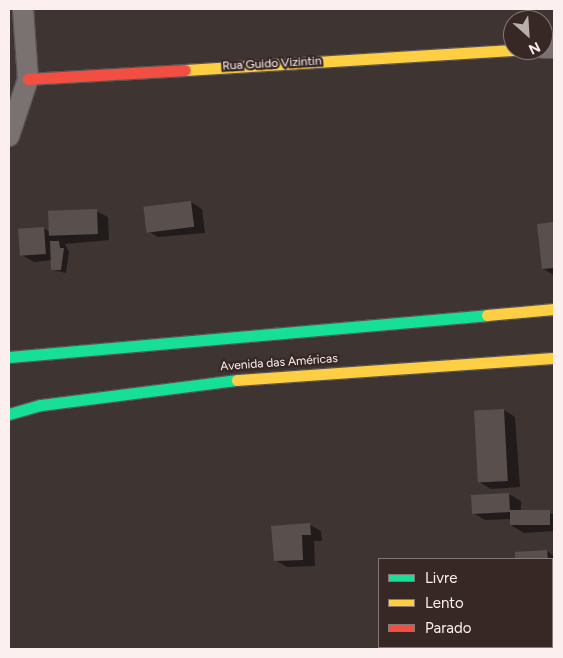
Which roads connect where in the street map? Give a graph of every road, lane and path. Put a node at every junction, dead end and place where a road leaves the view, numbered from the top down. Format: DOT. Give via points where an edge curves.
graph roads {
  1 [pos="23,9"];
  2 [pos="503,51"];
  3 [pos="28,79"];
  4 [pos="9,136"];
  5 [pos="554,310"];
  6 [pos="11,354"];
  7 [pos="554,358"];
  8 [pos="9,414"];
  9 [pos="428,648"];
  10 [pos="413,649"];
  1 -- 3 [label="street"];
  2 -- 3 [label="main road, Rua Guido Vizintin"];
  3 -- 4 [label="street"];
  5 -- 6 [label="main road"];
  7 -- 8 [label="main road, Avenida das Américas" via="219,381 41,405"];
  9 -- 10 [label="street"];
}
